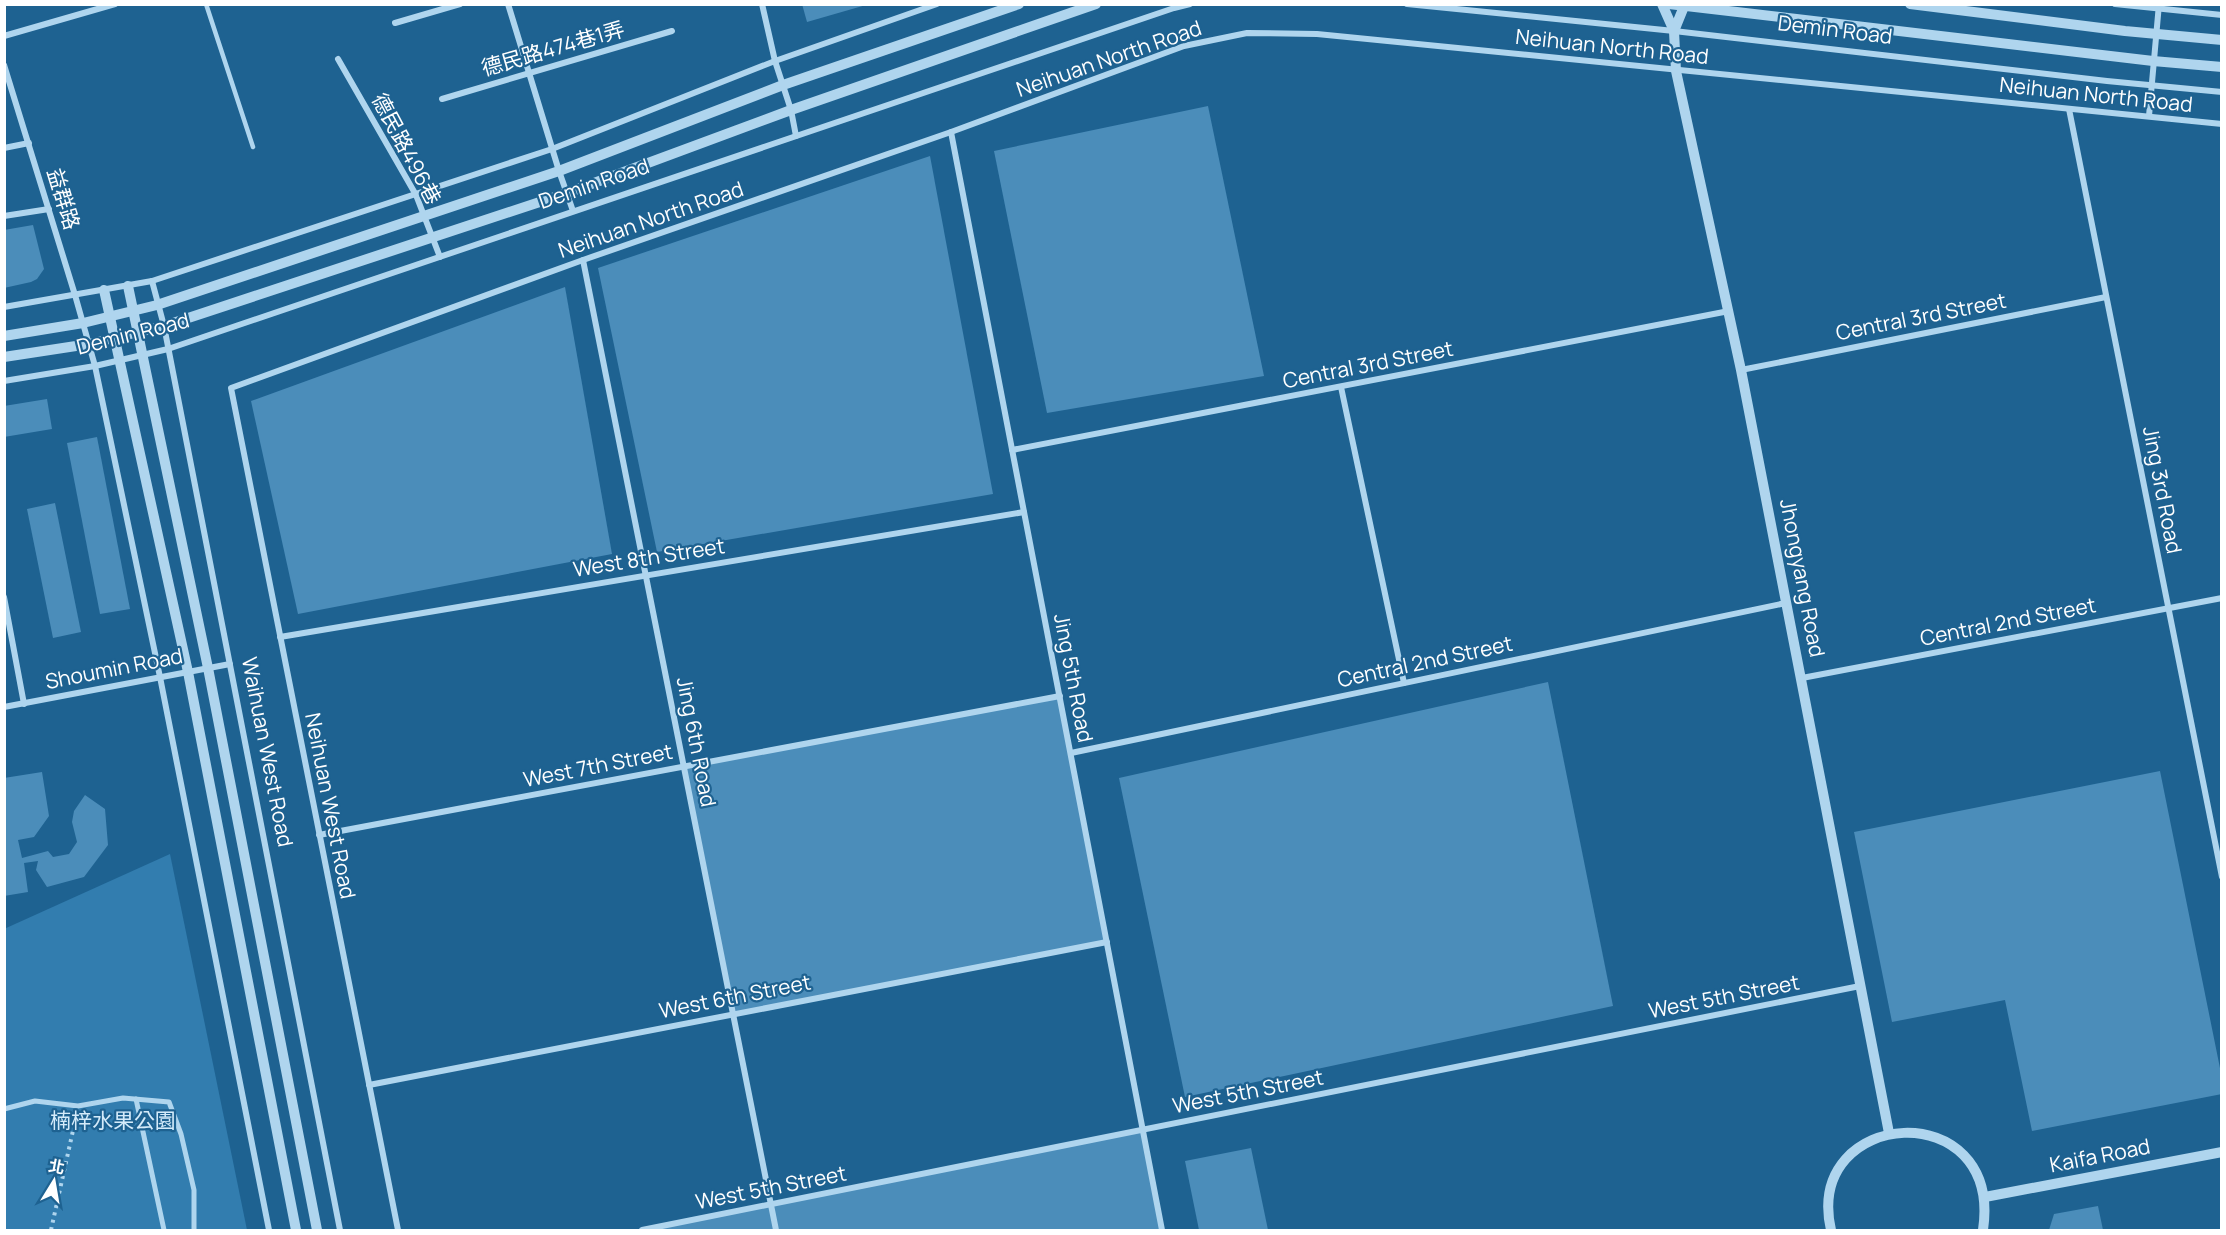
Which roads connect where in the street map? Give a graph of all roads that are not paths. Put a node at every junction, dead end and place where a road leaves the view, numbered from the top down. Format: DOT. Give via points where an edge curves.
graph roads {
  1 [pos="115,4"];
  2 [pos="206,4"];
  3 [pos="460,4"];
  4 [pos="508,4"];
  5 [pos="762,4"];
  6 [pos="937,4"];
  7 [pos="1019,4"];
  8 [pos="1096,4"];
  9 [pos="1190,4"];
  10 [pos="1407,4"];
  11 [pos="1662,4"];
  12 [pos="1669,4"];
  13 [pos="1910,4"];
  14 [pos="2115,4"];
  15 [pos="1685,5"];
  16 [pos="1174,6"];
  17 [pos="2158,7"];
  18 [pos="2222,15"];
  19 [pos="395,23"];
  20 [pos="672,31"];
  21 [pos="1674,31"];
  22 [pos="2156,34"];
  23 [pos="4,36"];
  24 [pos="2222,40"];
  25 [pos="338,59"];
  26 [pos="775,61"];
  27 [pos="2153,62"];
  28 [pos="4,64"];
  29 [pos="2222,67"];
  30 [pos="1676,70"];
  31 [pos="529,73"];
  32 [pos="783,85"];
  33 [pos="2151,86"];
  34 [pos="2222,92"];
  35 [pos="442,99"];
  36 [pos="790,110"];
  37 [pos="2069,110"];
  38 [pos="2149,116"];
  39 [pos="2222,124"];
  40 [pos="951,132"];
  41 [pos="796,136"];
  42 [pos="28,143"];
  43 [pos="253,147"];
  44 [pos="4,148"];
  45 [pos="552,149"];
  46 [pos="559,171"];
  47 [pos="567,193"];
  48 [pos="416,195"];
  49 [pos="49,209"];
  50 [pos="573,212"];
  51 [pos="4,216"];
  52 [pos="423,216"];
  53 [pos="432,239"];
  54 [pos="440,256"];
  55 [pos="584,260"];
  56 [pos="152,281"];
  57 [pos="128,286"];
  58 [pos="104,290"];
  59 [pos="75,295"];
  60 [pos="2106,297"];
  61 [pos="157,305"];
  62 [pos="4,307"];
  63 [pos="134,311"];
  64 [pos="1729,311"];
  65 [pos="110,316"];
  66 [pos="83,323"];
  67 [pos="164,326"];
  68 [pos="138,332"];
  69 [pos="4,336"];
  70 [pos="115,338"];
  71 [pos="89,344"];
  72 [pos="168,349"];
  73 [pos="143,354"];
  74 [pos="4,357"];
  75 [pos="120,360"];
  76 [pos="94,366"];
  77 [pos="1741,370"];
  78 [pos="4,381"];
  79 [pos="1341,387"];
  80 [pos="231,388"];
  81 [pos="1012,450"];
  82 [pos="1024,512"];
  83 [pos="646,576"];
  84 [pos="4,597"];
  85 [pos="2222,598"];
  86 [pos="1786,603"];
  87 [pos="2168,608"];
  88 [pos="280,637"];
  89 [pos="230,664"];
  90 [pos="208,668"];
  91 [pos="188,672"];
  92 [pos="160,677"];
  93 [pos="1802,678"];
  94 [pos="1404,683"];
  95 [pos="1060,696"];
  96 [pos="24,704"];
  97 [pos="4,707"];
  98 [pos="1071,753"];
  99 [pos="684,767"];
  100 [pos="319,835"];
  101 [pos="2222,877"];
  102 [pos="1107,942"];
  103 [pos="1860,986"];
  104 [pos="733,1015"];
  105 [pos="369,1085"];
  106 [pos="136,1099"];
  107 [pos="4,1109"];
  108 [pos="1143,1130"];
  109 [pos="1889,1133"];
  110 [pos="2222,1152"];
  111 [pos="1985,1197"];
  112 [pos="770,1205"];
  113 [pos="164,1230"];
  114 [pos="192,1230"];
  115 [pos="268,1230"];
  116 [pos="296,1230"];
  117 [pos="317,1230"];
  118 [pos="340,1230"];
  119 [pos="398,1230"];
  120 [pos="642,1230"];
  121 [pos="776,1230"];
  122 [pos="1162,1230"];
  123 [pos="1828,1230"];
  124 [pos="1983,1230"];
  1 -- 23 [label="street"];
  2 -- 43 [label="lane"];
  3 -- 19 [label="street"];
  4 -- 31 [label="street"];
  5 -- 26 [label="street"];
  6 -- 26 [label="street"];
  7 -- 32 [label="street, Demin Road"];
  8 -- 36 [label="street, Demin Road"];
  9 -- 16 [label="street, Demin Road"];
  10 -- 21 [label="street, Demin Road"];
  11 -- 21 [label="street"];
  12 -- 15 [label="street, Demin Road"];
  13 -- 22 [label="street, Demin Road"];
  14 -- 17 [label="street"];
  15 -- 21 [label="street"];
  15 -- 27 [label="street, Demin Road"];
  16 -- 41 [label="street, Demin Road"];
  17 -- 18 [label="street"];
  17 -- 22 [label="street"];
  20 -- 31 [label="street, 德民路474巷1弄"];
  21 -- 30 [label="street, Jhongyang Road"];
  21 -- 33 [label="street, Demin Road"];
  22 -- 24 [label="street, Demin Road"];
  22 -- 27 [label="street"];
  25 -- 48 [label="street, 德民路496巷"];
  26 -- 32 [label="street"];
  26 -- 45 [label="street"];
  27 -- 29 [label="street, Demin Road"];
  27 -- 33 [label="street"];
  28 -- 42 [label="street, 益群路"];
  30 -- 37 [label="street, Neihuan North Road"];
  30 -- 40 [label="street, Neihuan North Road" via="1317,34 1247,33 1185,46"];
  30 -- 64 [label="street, Jhongyang Road"];
  31 -- 35 [label="street, 德民路474巷1弄"];
  31 -- 45 [label="street"];
  32 -- 36 [label="street"];
  32 -- 46 [label="street, Demin Road"];
  33 -- 34 [label="street, Demin Road"];
  33 -- 38 [label="street"];
  36 -- 41 [label="street"];
  36 -- 47 [label="street, Demin Road"];
  37 -- 38 [label="street, Neihuan North Road"];
  37 -- 60 [label="street, Jing 3rd Road"];
  38 -- 39 [label="street, Neihuan North Road"];
  40 -- 55 [label="street, Neihuan North Road"];
  40 -- 81 [label="street, Jing 5th Road"];
  41 -- 50 [label="street, Demin Road"];
  42 -- 44 [label="street"];
  42 -- 49 [label="street, 益群路"];
  45 -- 46 [label="street"];
  45 -- 48 [label="street"];
  46 -- 47 [label="street"];
  46 -- 52 [label="street, Demin Road"];
  47 -- 50 [label="street"];
  47 -- 53 [label="street, Demin Road"];
  48 -- 52 [label="street, 德民路496巷"];
  48 -- 56 [label="street"];
  49 -- 51 [label="street"];
  49 -- 59 [label="street, 益群路"];
  50 -- 54 [label="street, Demin Road"];
  52 -- 53 [label="street, 德民路496巷"];
  52 -- 61 [label="street, Demin Road"];
  53 -- 54 [label="street, 德民路496巷"];
  53 -- 67 [label="street, Demin Road"];
  54 -- 72 [label="street, Demin Road"];
  55 -- 80 [label="street, Neihuan North Road"];
  55 -- 83 [label="street, Jing 6th Road"];
  56 -- 57 [label="street"];
  56 -- 61 [label="street, Waihuan West Road"];
  57 -- 58 [label="street"];
  57 -- 63 [label="street, Waihuan West Road"];
  58 -- 59 [label="street"];
  58 -- 65 [label="street"];
  59 -- 62 [label="street"];
  59 -- 66 [label="street, 益群路"];
  60 -- 77 [label="street, Central 3rd Street"];
  60 -- 87 [label="street, Jing 3rd Road"];
  61 -- 63 [label="street, Demin Road"];
  61 -- 67 [label="street, Waihuan West Road"];
  63 -- 65 [label="street, Demin Road"];
  63 -- 68 [label="street, Waihuan West Road"];
  64 -- 77 [label="street, Jhongyang Road"];
  64 -- 79 [label="street, Central 3rd Street"];
  65 -- 66 [label="street, Demin Road"];
  65 -- 70 [label="street"];
  66 -- 69 [label="street, Demin Road"];
  66 -- 71 [label="street, 益群路"];
  67 -- 68 [label="street, Demin Road"];
  67 -- 72 [label="street, Waihuan West Road"];
  68 -- 70 [label="street, Demin Road"];
  68 -- 73 [label="street, Waihuan West Road"];
  70 -- 71 [label="street, Demin Road"];
  70 -- 75 [label="street"];
  71 -- 74 [label="street, Demin Road"];
  71 -- 76 [label="street"];
  72 -- 73 [label="street, Demin Road"];
  72 -- 89 [label="street, Waihuan West Road"];
  73 -- 75 [label="street, Demin Road"];
  73 -- 90 [label="street, Waihuan West Road"];
  75 -- 76 [label="street, Demin Road"];
  75 -- 91 [label="street"];
  76 -- 78 [label="street, Demin Road"];
  76 -- 92 [label="street"];
  77 -- 86 [label="street, Jhongyang Road"];
  79 -- 81 [label="street, Central 3rd Street"];
  79 -- 94 [label="street"];
  80 -- 88 [label="street, Neihuan West Road"];
  81 -- 82 [label="street, Jing 5th Road"];
  82 -- 83 [label="street, West 8th Street"];
  82 -- 95 [label="street, Jing 5th Road"];
  83 -- 88 [label="street, West 8th Street"];
  83 -- 99 [label="street, Jing 6th Road"];
  84 -- 96 [label="street"];
  85 -- 87 [label="street, Central 2nd Street"];
  86 -- 93 [label="street, Jhongyang Road"];
  86 -- 94 [label="street, Central 2nd Street"];
  87 -- 93 [label="street, Central 2nd Street"];
  87 -- 101 [label="street, Jing 3rd Road"];
  88 -- 100 [label="street, Neihuan West Road"];
  89 -- 90 [label="street, Shoumin Road"];
  89 -- 118 [label="street, Waihuan West Road"];
  90 -- 91 [label="street, Shoumin Road"];
  90 -- 117 [label="street, Waihuan West Road"];
  91 -- 92 [label="street, Shoumin Road"];
  91 -- 116 [label="street"];
  92 -- 96 [label="street, Shoumin Road"];
  92 -- 115 [label="street"];
  93 -- 103 [label="street, Jhongyang Road"];
  94 -- 98 [label="street, Central 2nd Street"];
  95 -- 98 [label="street, Jing 5th Road"];
  95 -- 99 [label="street, West 7th Street"];
  96 -- 97 [label="street, Shoumin Road"];
  98 -- 102 [label="street, Jing 5th Road"];
  99 -- 100 [label="street, West 7th Street"];
  99 -- 104 [label="street, Jing 6th Road"];
  100 -- 105 [label="street, Neihuan West Road"];
  102 -- 104 [label="street, West 6th Street"];
  102 -- 108 [label="street, Jing 5th Road"];
  103 -- 108 [label="street, West 5th Street"];
  103 -- 109 [label="street, Jhongyang Road"];
  104 -- 105 [label="street, West 6th Street"];
  104 -- 112 [label="street, Jing 6th Road"];
  105 -- 119 [label="street, Neihuan West Road"];
  106 -- 107 [label="street" via="78,1106 35,1101"];
  106 -- 113 [label="street"];
  106 -- 114 [label="street" via="169,1102 194,1190"];
  108 -- 112 [label="street, West 5th Street"];
  108 -- 122 [label="street, Jing 5th Road"];
  109 -- 111 [label="street" via="1912,1131 1954,1147 1976,1172"];
  109 -- 123 [label="street" via="1858,1148 1836,1175 1829,1198"];
  110 -- 111 [label="street, Kaifa Road"];
  111 -- 124 [label="street"];
  112 -- 120 [label="street, West 5th Street"];
  112 -- 121 [label="street, Jing 6th Road"];
}
